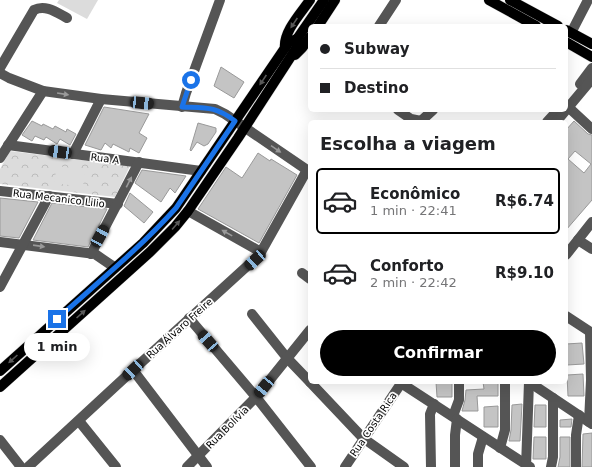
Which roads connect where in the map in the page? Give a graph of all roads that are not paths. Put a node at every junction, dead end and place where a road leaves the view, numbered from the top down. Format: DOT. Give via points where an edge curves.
graph roads {
  1 [pos="220,0"];
  2 [pos="310,0"];
  3 [pos="324,0"];
  4 [pos="336,0"];
  5 [pos="396,0"];
  6 [pos="489,0"];
  7 [pos="510,0"];
  8 [pos="588,0"];
  9 [pos="67,18"];
  10 [pos="319,24"];
  11 [pos="380,24"];
  12 [pos="532,24"];
  13 [pos="554,24"];
  14 [pos="568,32"];
  15 [pos="308,40"];
  16 [pos="568,43"];
  17 [pos="592,44"];
  18 [pos="288,52"];
  19 [pos="592,57"];
  20 [pos="0,68"];
  21 [pos="592,68"];
  22 [pos="0,73"];
  23 [pos="592,79"];
  24 [pos="43,91"];
  25 [pos="101,99"];
  26 [pos="568,103"];
  27 [pos="568,103"];
  28 [pos="568,105"];
  29 [pos="182,107"];
  30 [pos="401,112"];
  31 [pos="431,112"];
  32 [pos="556,112"];
  33 [pos="416,120"];
  34 [pos="422,120"];
  35 [pos="549,120"];
  36 [pos="235,121"];
  37 [pos="244,128"];
  38 [pos="592,129"];
  39 [pos="8,145"];
  40 [pos="72,154"];
  41 [pos="0,158"];
  42 [pos="139,162"];
  43 [pos="308,170"];
  44 [pos="201,171"];
  45 [pos="308,173"];
  46 [pos="0,191"];
  47 [pos="49,196"];
  48 [pos="118,204"];
  49 [pos="188,211"];
  50 [pos="592,222"];
  51 [pos="578,240"];
  52 [pos="0,242"];
  53 [pos="23,244"];
  54 [pos="592,249"];
  55 [pos="93,252"];
  56 [pos="261,252"];
  57 [pos="568,252"];
  58 [pos="116,265"];
  59 [pos="0,287"];
  60 [pos="252,314"];
  61 [pos="568,317"];
  62 [pos="189,318"];
  63 [pos="591,332"];
  64 [pos="308,333"];
  65 [pos="288,358"];
  66 [pos="133,370"];
  67 [pos="0,371"];
  68 [pos="308,380"];
  69 [pos="312,384"];
  70 [pos="401,384"];
  71 [pos="404,384"];
  72 [pos="459,384"];
  73 [pos="505,384"];
  74 [pos="529,384"];
  75 [pos="0,387"];
  76 [pos="544,387"];
  77 [pos="256,397"];
  78 [pos="553,398"];
  79 [pos="434,404"];
  80 [pos="579,415"];
  81 [pos="455,418"];
  82 [pos="79,421"];
  83 [pos="590,423"];
  84 [pos="483,437"];
  85 [pos="363,438"];
  86 [pos="0,440"];
  87 [pos="500,448"];
  88 [pos="198,456"];
  89 [pos="527,466"];
  90 [pos="21,467"];
  91 [pos="28,467"];
  92 [pos="116,467"];
  93 [pos="187,467"];
  94 [pos="207,467"];
  95 [pos="311,467"];
  96 [pos="345,467"];
  97 [pos="404,467"];
  98 [pos="431,467"];
  99 [pos="455,467"];
  100 [pos="478,467"];
  101 [pos="551,467"];
  102 [pos="576,467"];
  1 -- 29 [label="street"];
  2 -- 18 [label="main road, one-way" via="288,32 284,42"];
  3 -- 18 [label="main road" via="297,39 289,42"];
  4 -- 10 [label="main road"];
  5 -- 11 [label="street"];
  6 -- 12 [label="main road"];
  7 -- 13 [label="main road"];
  8 -- 14 [label="street"];
  9 -- 20 [label="street" via="51,9 42,7 34,10"];
  14 -- 17 [label="main road"];
  15 -- 18 [label="main road" via="296,55"];
  16 -- 19 [label="main road"];
  18 -- 36 [label="main road, one-way"];
  18 -- 37 [label="main road"];
  21 -- 26 [label="street"];
  22 -- 24 [label="street"];
  23 -- 27 [label="street"];
  24 -- 25 [label="street, one-way"];
  24 -- 39 [label="street"];
  25 -- 29 [label="street"];
  25 -- 40 [label="street"];
  28 -- 38 [label="street"];
  29 -- 36 [label="street" via="215,109"];
  30 -- 33 [label="street"];
  31 -- 34 [label="street"];
  32 -- 35 [label="street"];
  36 -- 37 [label="street"];
  36 -- 44 [label="main road"];
  37 -- 43 [label="street, one-way"];
  37 -- 49 [label="main road"];
  39 -- 40 [label="street, Rua A"];
  39 -- 41 [label="street"];
  40 -- 42 [label="street, Rua A"];
  42 -- 44 [label="street, Rua A"];
  48 -- 42 [label="street, one-way"];
  44 -- 58 [label="main road" via="176,208 143,243"];
  45 -- 56 [label="street, Rua Álvaro Freire"];
  46 -- 47 [label="street, Rua Mecanico Lilio"];
  47 -- 48 [label="street, Rua Mecanico Lilio"];
  47 -- 53 [label="street"];
  48 -- 55 [label="street"];
  56 -- 49 [label="street, one-way"];
  75 -- 49 [label="main road, one-way" via="150,252"];
  50 -- 51 [label="street"];
  51 -- 54 [label="street"];
  51 -- 57 [label="street"];
  52 -- 53 [label="street"];
  53 -- 55 [label="street, one-way"];
  53 -- 59 [label="street"];
  55 -- 58 [label="street"];
  56 -- 62 [label="street, Rua Álvaro Freire"];
  58 -- 67 [label="main road, one-way"];
  60 -- 65 [label="street"];
  61 -- 63 [label="street"];
  62 -- 66 [label="street, Rua Álvaro Freire"];
  62 -- 77 [label="street"];
  63 -- 83 [label="street"];
  64 -- 65 [label="street, Rua Bolívia"];
  65 -- 68 [label="street"];
  65 -- 77 [label="street, Rua Bolívia"];
  66 -- 82 [label="street, Rua Álvaro Freire"];
  66 -- 88 [label="street"];
  69 -- 85 [label="street"];
  70 -- 85 [label="street, Rua Costa Rica"];
  71 -- 79 [label="street"];
  72 -- 81 [label="street"];
  73 -- 87 [label="street" via="505,430"];
  74 -- 89 [label="street"];
  76 -- 78 [label="street"];
  77 -- 88 [label="street, Rua Bolívia"];
  77 -- 95 [label="street"];
  78 -- 80 [label="street"];
  78 -- 101 [label="street"];
  79 -- 81 [label="street"];
  79 -- 98 [label="street" via="430,421"];
  80 -- 83 [label="street"];
  80 -- 102 [label="street"];
  81 -- 84 [label="street"];
  81 -- 99 [label="street"];
  82 -- 91 [label="street, Rua Álvaro Freire"];
  82 -- 92 [label="street"];
  84 -- 87 [label="street"];
  84 -- 100 [label="street" via="478,454"];
  85 -- 96 [label="street, Rua Costa Rica"];
  85 -- 97 [label="street"];
  86 -- 90 [label="street"];
  87 -- 89 [label="street"];
  88 -- 93 [label="street, Rua Bolívia"];
  88 -- 94 [label="street"];
}
